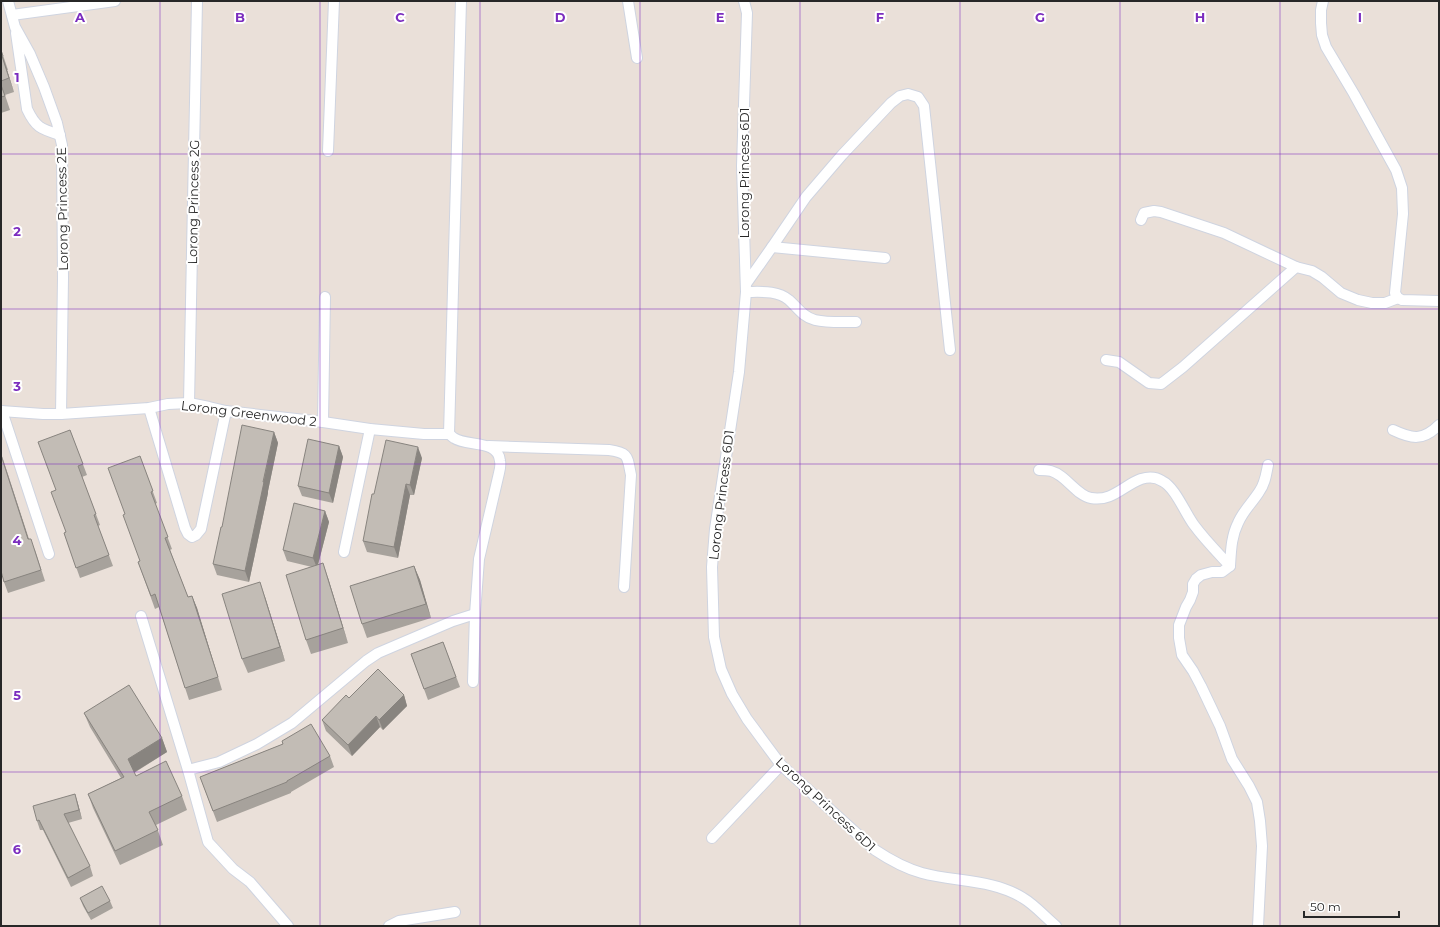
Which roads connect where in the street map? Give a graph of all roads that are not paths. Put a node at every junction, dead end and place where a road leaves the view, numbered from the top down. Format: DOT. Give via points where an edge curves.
graph roads {
  1 [pos="8,1"];
  2 [pos="115,1"];
  3 [pos="197,1"];
  4 [pos="334,1"];
  5 [pos="461,1"];
  6 [pos="628,1"];
  7 [pos="744,1"];
  8 [pos="1323,1"];
  9 [pos="12,15"];
  10 [pos="15,27"];
  11 [pos="637,58"];
  12 [pos="60,135"];
  13 [pos="328,151"];
  14 [pos="1141,220"];
  15 [pos="772,247"];
  16 [pos="885,258"];
  17 [pos="1296,267"];
  18 [pos="746,288"];
  19 [pos="325,297"];
  20 [pos="1398,298"];
  21 [pos="1439,302"];
  22 [pos="856,322"];
  23 [pos="950,350"];
  24 [pos="1106,360"];
  25 [pos="189,403"];
  26 [pos="149,408"];
  27 [pos="2,411"];
  28 [pos="226,412"];
  29 [pos="61,414"];
  30 [pos="323,422"];
  31 [pos="1439,425"];
  32 [pos="370,429"];
  33 [pos="1393,430"];
  34 [pos="449,434"];
  35 [pos="489,446"];
  36 [pos="1268,465"];
  37 [pos="1039,470"];
  38 [pos="344,552"];
  39 [pos="49,554"];
  40 [pos="1230,566"];
  41 [pos="624,587"];
  42 [pos="475,614"];
  43 [pos="141,616"];
  44 [pos="473,682"];
  45 [pos="781,765"];
  46 [pos="188,770"];
  47 [pos="712,838"];
  48 [pos="454,912"];
  49 [pos="288,926"];
  50 [pos="389,926"];
  51 [pos="1056,926"];
  52 [pos="1258,926"];
  1 -- 9 [label="street"];
  2 -- 9 [label="street"];
  3 -- 25 [label="street, Lorong Princess 2G"];
  4 -- 13 [label="street"];
  5 -- 34 [label="street"];
  6 -- 11 [label="street"];
  7 -- 18 [label="street, Lorong Princess 6D1" via="747,13 742,166"];
  8 -- 20 [label="street" via="1321,23 1326,47 1396,170 1402,188 1403,214 1395,285"];
  9 -- 10 [label="street, Lorong Princess 2E"];
  10 -- 12 [label="street, Lorong Princess 2E" via="30,54"];
  10 -- 12 [label="street" via="27,109 32,120 41,129"];
  12 -- 29 [label="street, Lorong Princess 2E" via="63,286"];
  14 -- 17 [label="street" via="1144,213 1161,212 1224,233"];
  15 -- 16 [label="street"];
  15 -- 18 [label="street"];
  15 -- 23 [label="street" via="806,197 891,103 908,94 918,98 924,106"];
  17 -- 20 [label="street" via="1312,271 1341,293 1358,300 1385,303"];
  17 -- 24 [label="street" via="1161,384 1149,383 1119,362"];
  18 -- 22 [label="street" via="780,294 804,315 815,320"];
  18 -- 45 [label="street, Lorong Princess 6D1" via="739,372 715,529 712,567 714,637 721,669 732,694"];
  19 -- 30 [label="street"];
  20 -- 21 [label="street"];
  25 -- 26 [label="street, Lorong Greenwood 2"];
  25 -- 28 [label="street, Lorong Greenwood 2"];
  26 -- 28 [label="street" via="185,528 192,537 201,529"];
  26 -- 29 [label="street, Lorong Greenwood 2"];
  27 -- 29 [label="street, Lorong Greenwood 2"];
  27 -- 39 [label="street"];
  28 -- 30 [label="street, Lorong Greenwood 2"];
  30 -- 32 [label="street, Lorong Greenwood 2"];
  31 -- 33 [label="street" via="1422,436 1409,437"];
  32 -- 34 [label="street, Lorong Greenwood 2"];
  32 -- 38 [label="street"];
  34 -- 35 [label="street" via="454,439"];
  35 -- 41 [label="street" via="609,450 622,452 628,458 631,475"];
  35 -- 42 [label="street" via="500,460 499,474 479,559"];
  36 -- 40 [label="street" via="1259,492 1238,523 1231,546"];
  37 -- 40 [label="street" via="1052,471 1089,498 1098,499 1112,496 1150,477 1162,481 1173,491 1200,534"];
  40 -- 52 [label="street" via="1222,572 1212,572 1196,579 1179,625 1179,638 1182,655 1201,686 1220,726 1232,760 1257,802 1262,846"];
  42 -- 44 [label="street"];
  42 -- 46 [label="street" via="378,653 292,723 220,762"];
  43 -- 46 [label="street"];
  45 -- 47 [label="street"];
  45 -- 51 [label="street, Lorong Princess 6D1" via="875,850 891,861 923,873 969,880 1010,892 1024,898"];
  46 -- 49 [label="street" via="208,842 250,882"];
  48 -- 50 [label="street" via="399,921"];
}
